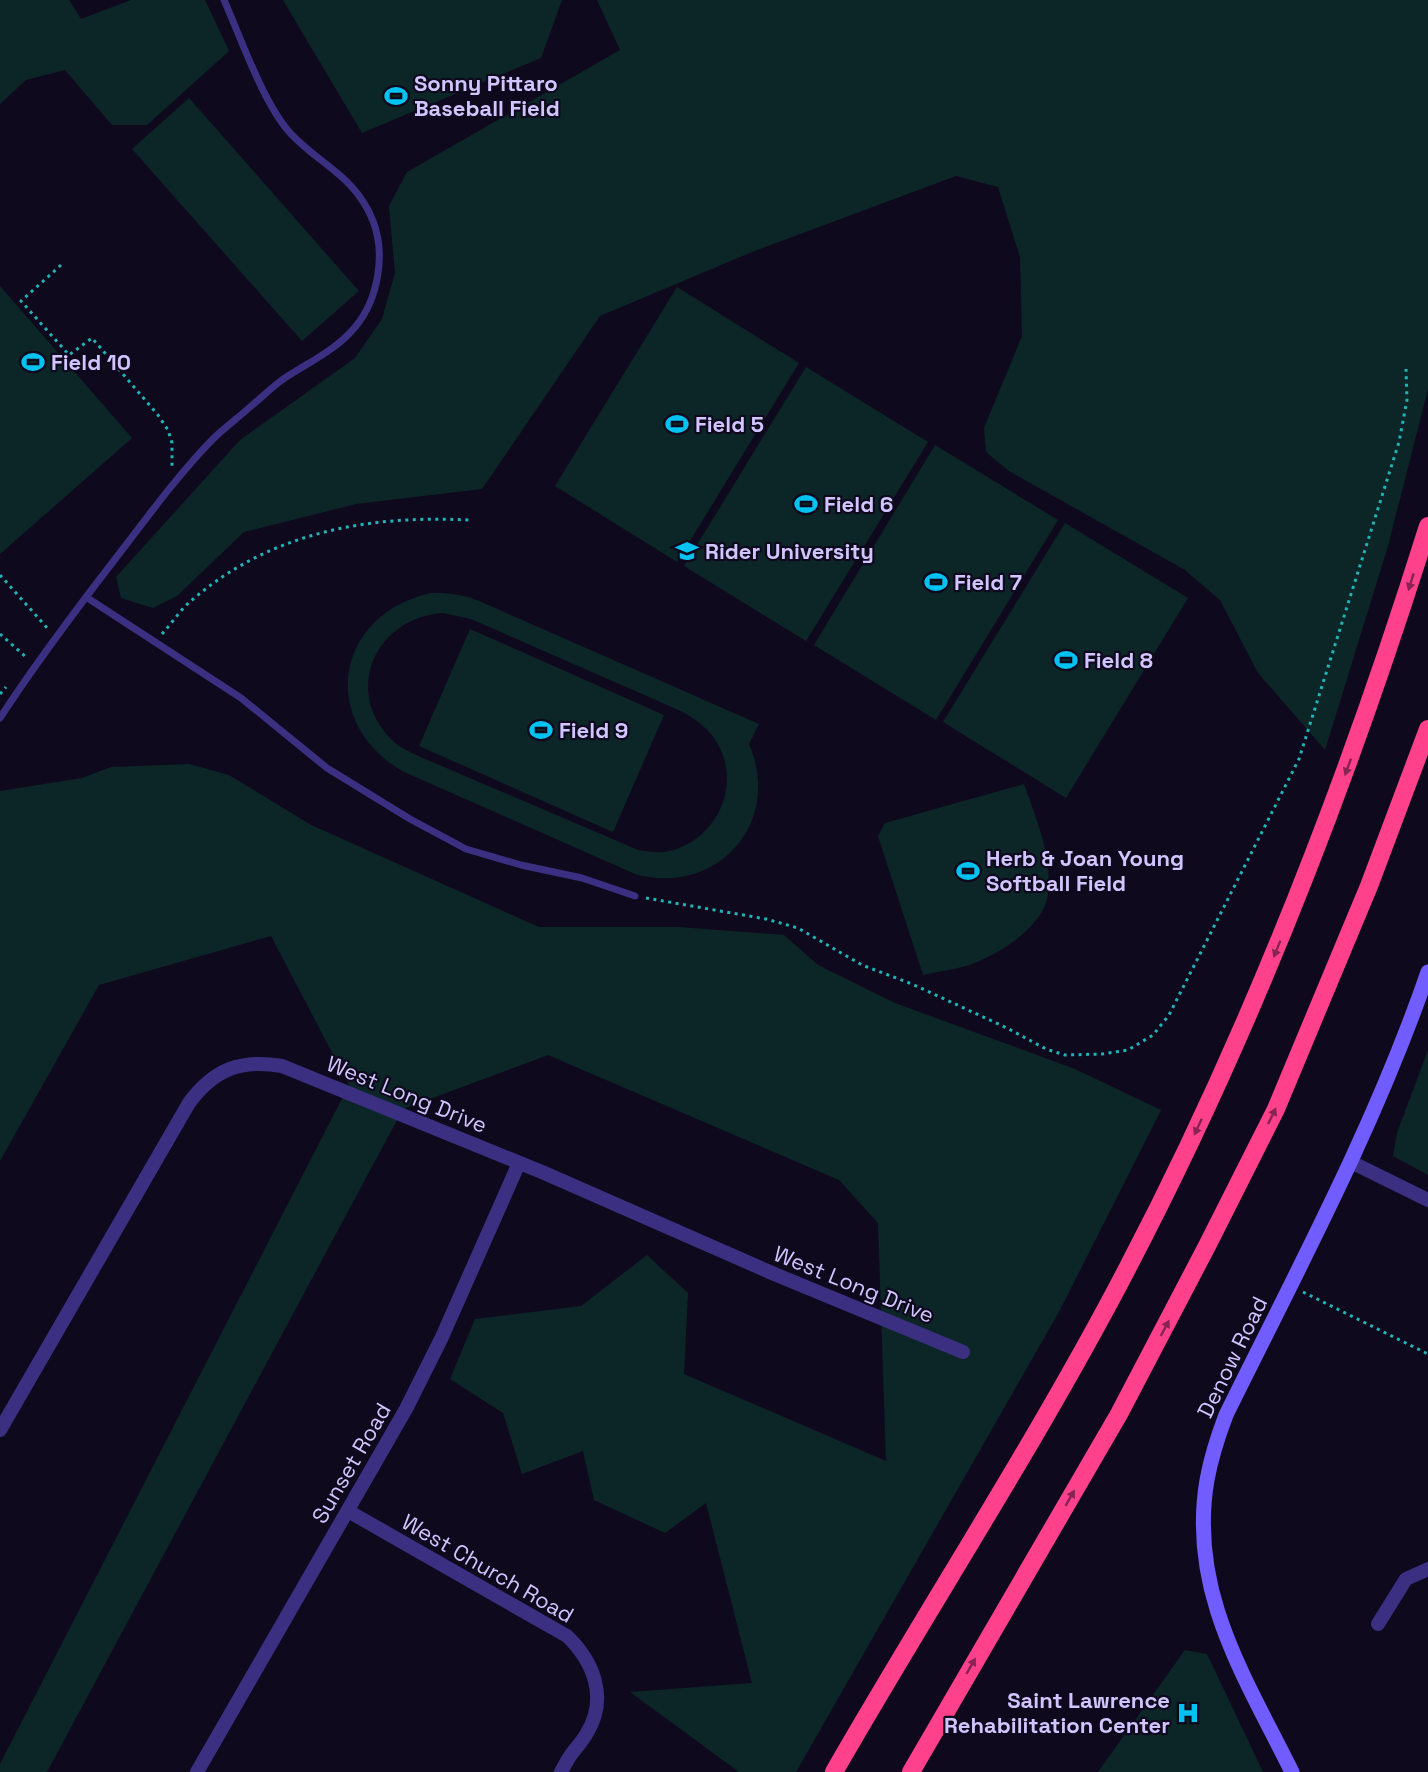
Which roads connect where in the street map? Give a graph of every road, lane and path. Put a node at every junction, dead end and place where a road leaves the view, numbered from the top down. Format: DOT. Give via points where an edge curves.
graph roads {
  1 [pos="224,0"];
  2 [pos="61,265"];
  3 [pos="1406,369"];
  4 [pos="172,467"];
  5 [pos="469,519"];
  6 [pos="1428,526"];
  7 [pos="0,575"];
  8 [pos="86,597"];
  9 [pos="49,630"];
  10 [pos="0,634"];
  11 [pos="155,642"];
  12 [pos="36,665"];
  13 [pos="0,718"];
  14 [pos="1428,729"];
  15 [pos="635,896"];
  16 [pos="1428,972"];
  17 [pos="1351,1162"];
  18 [pos="519,1163"];
  19 [pos="1428,1200"];
  20 [pos="1291,1286"];
  21 [pos="963,1352"];
  22 [pos="1428,1354"];
  23 [pos="0,1430"];
  24 [pos="348,1511"];
  25 [pos="1428,1569"];
  26 [pos="1378,1624"];
  27 [pos="197,1772"];
  28 [pos="561,1772"];
  29 [pos="834,1772"];
  30 [pos="911,1772"];
  31 [pos="1292,1772"];
  1 -- 8 [label="lane" via="278,117 292,135 340,173 359,194 374,222 379,250 378,279 369,305 356,325 338,344 280,381 213,439 176,480"];
  2 -- 4 [label="path" via="21,301 69,356 92,338 168,430"];
  3 -- 15 [label="path" via="1407,400 1399,442 1299,759 1169,1016 1153,1035 1128,1050 1065,1055 862,965 798,928"];
  5 -- 11 [label="path" via="353,525 290,541 253,557 191,601"];
  6 -- 29 [label="highway, one-way" via="1320,842 1270,967 1190,1144 1064,1385"];
  7 -- 9 [label="path"];
  8 -- 11 [label="lane"];
  8 -- 12 [label="lane"];
  10 -- 12 [label="path"];
  11 -- 15 [label="lane" via="241,698 327,768 466,849 521,866 582,878"];
  12 -- 13 [label="lane"];
  30 -- 14 [label="highway, one-way" via="1119,1414 1276,1109 1369,886"];
  16 -- 17 [label="street, Denow Road" via="1389,1077"];
  17 -- 19 [label="street"];
  17 -- 20 [label="street, Denow Road"];
  18 -- 21 [label="street, West Long Drive"];
  18 -- 23 [label="street, West Long Drive" via="282,1066 245,1064 213,1077 189,1103"];
  18 -- 24 [label="street, Sunset Road" via="442,1337"];
  20 -- 22 [label="path"];
  20 -- 31 [label="street, Denow Road" via="1226,1415 1212,1458 1203,1516 1204,1550 1216,1612"];
  24 -- 27 [label="street, Sunset Road"];
  24 -- 28 [label="street, West Church Road" via="567,1636 579,1648 596,1681 595,1716"];
  25 -- 26 [label="street" via="1406,1579"];
}
